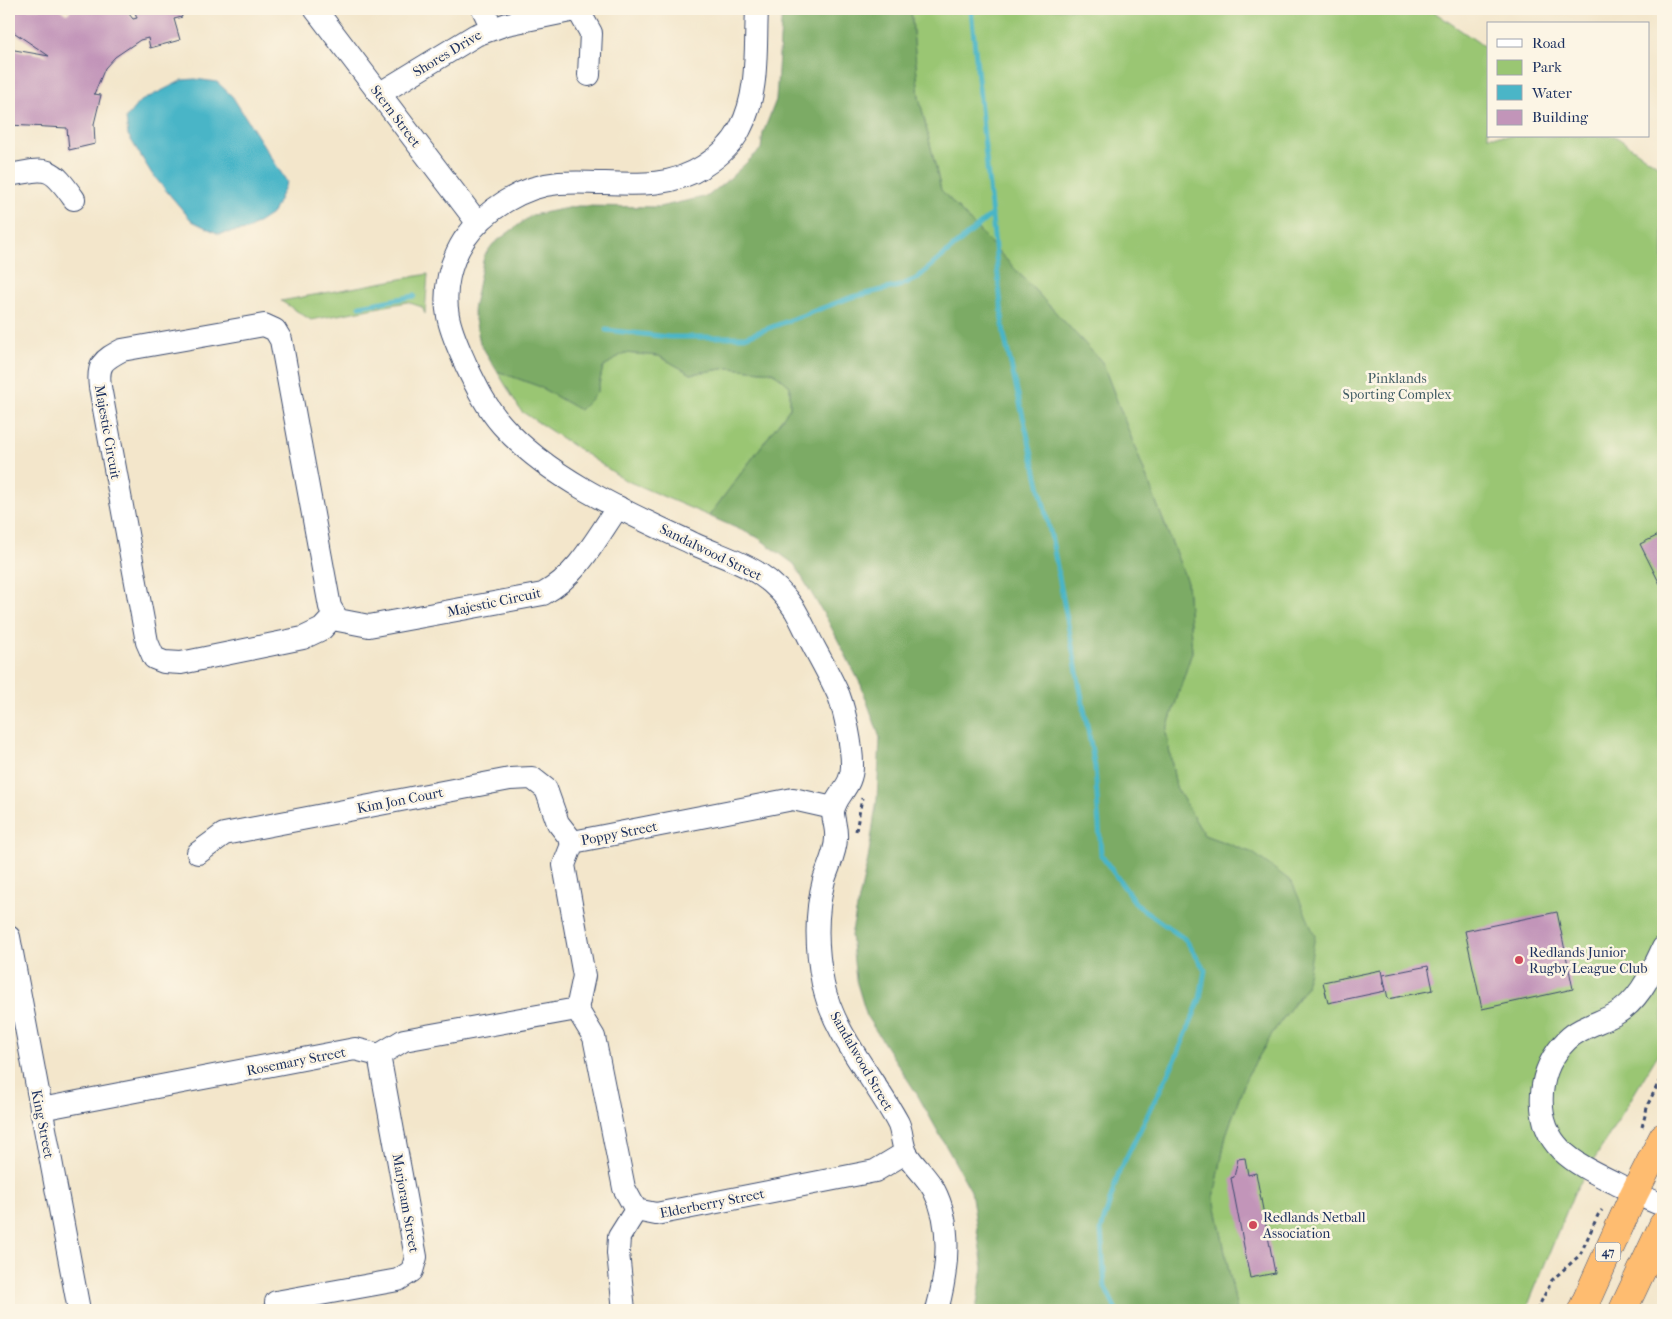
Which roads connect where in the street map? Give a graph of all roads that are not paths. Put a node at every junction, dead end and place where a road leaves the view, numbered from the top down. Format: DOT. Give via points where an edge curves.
graph roads {
  1 [pos="315,9"];
  2 [pos="757,9"];
  3 [pos="579,10"];
  4 [pos="487,18"];
  5 [pos="589,75"];
  6 [pos="379,94"];
  7 [pos="9,175"];
  8 [pos="74,199"];
  9 [pos="477,222"];
  10 [pos="618,507"];
  11 [pos="335,615"];
  12 [pos="833,808"];
  13 [pos="573,842"];
  14 [pos="198,853"];
  15 [pos="9,936"];
  16 [pos="1663,948"];
  17 [pos="577,1008"];
  18 [pos="379,1055"];
  19 [pos="41,1110"];
  20 [pos="1663,1136"];
  21 [pos="905,1153"];
  22 [pos="1634,1194"];
  23 [pos="1663,1206"];
  24 [pos="636,1210"];
  25 [pos="1663,1225"];
  26 [pos="1655,1256"];
  27 [pos="276,1302"];
  28 [pos="79,1310"];
  29 [pos="624,1310"];
  30 [pos="937,1310"];
  31 [pos="1582,1310"];
  32 [pos="1623,1310"];
  1 -- 6 [label="street, Stern Street"];
  2 -- 9 [label="street, Sandalwood Street" via="751,104 739,132 719,156 694,173 669,182 540,186 498,205"];
  3 -- 4 [label="street, Shores Drive"];
  3 -- 5 [label="street, Shores Drive" via="591,32"];
  4 -- 6 [label="street, Shores Drive" via="476,35"];
  6 -- 9 [label="street, Stern Street"];
  7 -- 8 [label="street" via="50,171"];
  9 -- 10 [label="street, Sandalwood Street" via="460,246 448,277 448,321 465,362 490,410 508,431 556,472"];
  10 -- 11 [label="street, Majestic Circuit" via="578,567 560,585 543,594 369,626 338,620"];
  10 -- 12 [label="street, Sandalwood Street" via="763,574 794,609 840,698 852,763 850,782"];
  11 -- 11 [label="street, Majestic Circuit" via="330,607 281,340 275,330 264,326 122,350 105,359 98,372 100,387 147,642 154,658 181,662 303,638 322,629"];
  12 -- 13 [label="street, Poppy Street" via="793,799"];
  12 -- 21 [label="street, Sandalwood Street" via="837,841 819,903 817,934 824,990 837,1022 901,1128"];
  13 -- 14 [label="street, Kim Jon Court" via="558,823 546,789 532,778 510,779 224,834"];
  13 -- 17 [label="street, Poppy Street" via="564,865 584,976"];
  15 -- 19 [label="street, King Street"];
  16 -- 22 [label="street" via="1647,982 1626,1006 1569,1038 1557,1051 1547,1066 1543,1084 1541,1107 1546,1126 1557,1146 1579,1166"];
  17 -- 18 [label="street" via="404,1040"];
  17 -- 24 [label="street" via="594,1037 624,1188"];
  18 -- 19 [label="street, Rosemary Street" via="355,1049"];
  18 -- 27 [label="street, Marjoram Street" via="416,1257 412,1270 398,1280"];
  19 -- 28 [label="street, King Street"];
  20 -- 22 [label="highway, 47"];
  21 -- 24 [label="street, Elderberry Street" via="875,1171 656,1214"];
  21 -- 30 [label="street" via="922,1171 942,1210 946,1241 944,1284"];
  22 -- 23 [label="street"];
  22 -- 31 [label="highway, 47"];
  24 -- 29 [label="street" via="619,1237"];
  25 -- 26 [label="highway"];
  26 -- 32 [label="highway"];
}
